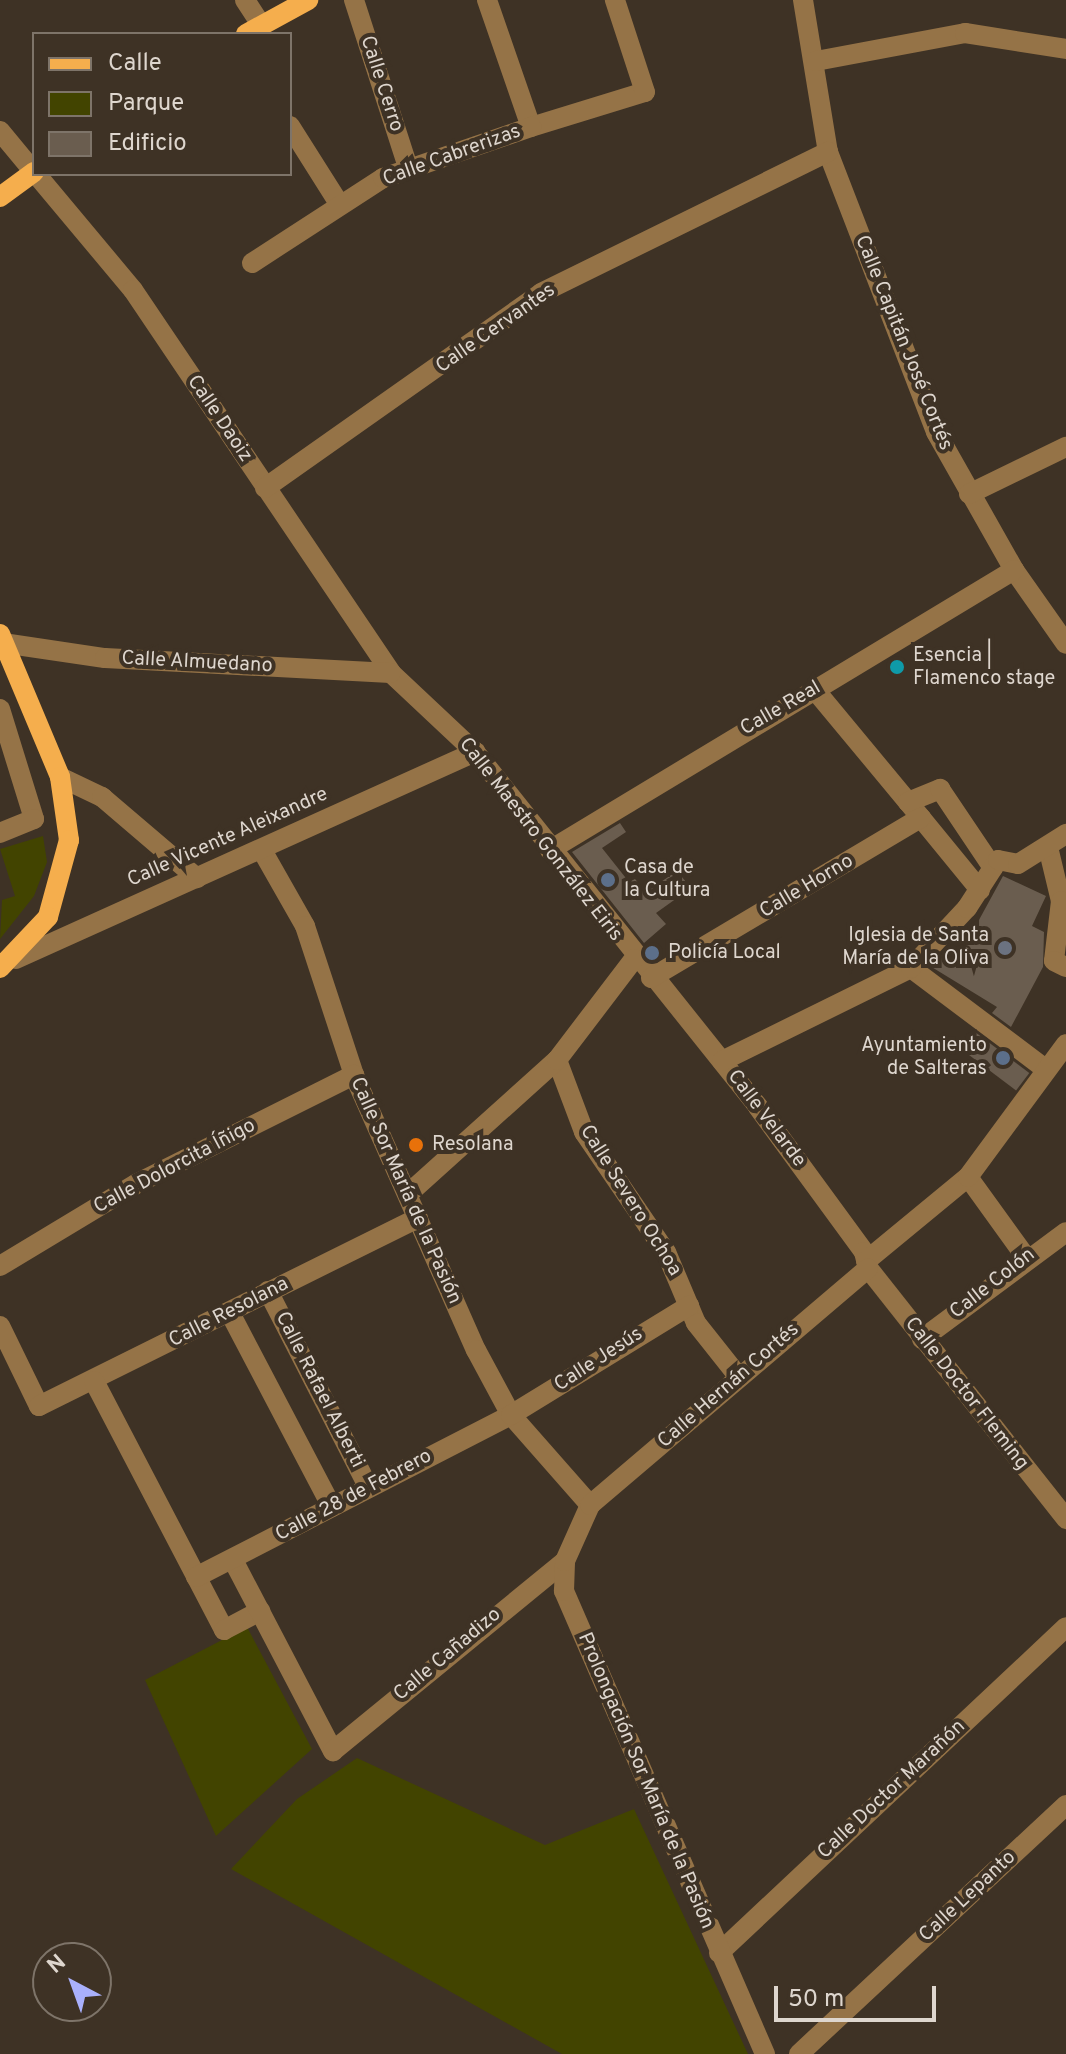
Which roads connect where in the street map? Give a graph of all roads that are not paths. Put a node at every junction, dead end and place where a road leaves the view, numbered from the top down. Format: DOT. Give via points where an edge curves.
graph roads {
  1 [pos="245,0"];
  2 [pos="308,0"];
  3 [pos="354,0"];
  4 [pos="487,0"];
  5 [pos="615,0"];
  6 [pos="803,0"];
  7 [pos="253,29"];
  8 [pos="1066,49"];
  9 [pos="816,61"];
  10 [pos="531,127"];
  11 [pos="292,129"];
  12 [pos="0,131"];
  13 [pos="828,152"];
  14 [pos="408,167"];
  15 [pos="32,169"];
  16 [pos="32,175"];
  17 [pos="38,176"];
  18 [pos="0,197"];
  19 [pos="340,205"];
  20 [pos="252,263"];
  21 [pos="1066,447"];
  22 [pos="265,488"];
  23 [pos="969,494"];
  24 [pos="1014,570"];
  25 [pos="2,638"];
  26 [pos="1066,644"];
  27 [pos="8,668"];
  28 [pos="391,673"];
  29 [pos="815,690"];
  30 [pos="0,709"];
  31 [pos="475,752"];
  32 [pos="60,777"];
  33 [pos="915,810"];
  34 [pos="0,833"];
  35 [pos="1066,834"];
  36 [pos="1048,847"];
  37 [pos="550,850"];
  38 [pos="263,852"];
  39 [pos="993,868"];
  40 [pos="197,878"];
  41 [pos="980,890"];
  42 [pos="634,959"];
  43 [pos="8,963"];
  44 [pos="1066,967"];
  45 [pos="911,968"];
  46 [pos="651,978"];
  47 [pos="1066,1044"];
  48 [pos="557,1060"];
  49 [pos="722,1061"];
  50 [pos="1044,1068"];
  51 [pos="354,1075"];
  52 [pos="968,1177"];
  53 [pos="408,1194"];
  54 [pos="418,1218"];
  55 [pos="1066,1232"];
  56 [pos="1025,1256"];
  57 [pos="867,1264"];
  58 [pos="0,1266"];
  59 [pos="268,1291"];
  60 [pos="689,1306"];
  61 [pos="230,1313"];
  62 [pos="0,1326"];
  63 [pos="922,1339"];
  64 [pos="738,1376"];
  65 [pos="94,1381"];
  66 [pos="511,1415"];
  67 [pos="369,1488"];
  68 [pos="590,1505"];
  69 [pos="332,1507"];
  70 [pos="1066,1519"];
  71 [pos="233,1560"];
  72 [pos="565,1561"];
  73 [pos="196,1577"];
  74 [pos="260,1611"];
  75 [pos="1066,1627"];
  76 [pos="1066,1805"];
  77 [pos="719,1953"];
  78 [pos="765,2054"];
  79 [pos="799,2054"];
  1 -- 7 [label="street"];
  2 -- 7 [label="main road"];
  3 -- 14 [label="street, Calle Cerro"];
  4 -- 10 [label="street"];
  5 -- 10 [label="street, Calle Cabrerizas" via="645,92"];
  6 -- 9 [label="street, Calle Capitán José Cortés"];
  8 -- 9 [label="street" via="965,33"];
  9 -- 13 [label="street, Calle Capitán José Cortés"];
  10 -- 14 [label="street, Calle Cabrerizas"];
  11 -- 19 [label="street"];
  12 -- 15 [label="street, Calle Daoiz"];
  13 -- 22 [label="street, Calle Cervantes" via="541,293"];
  13 -- 23 [label="street, Calle Capitán José Cortés" via="936,432"];
  14 -- 19 [label="street, Calle Cabrerizas"];
  16 -- 18 [label="main road"];
  17 -- 22 [label="street, Calle Daoiz" via="133,290"];
  19 -- 20 [label="street, Calle Cabrerizas"];
  21 -- 23 [label="street"];
  22 -- 28 [label="street, Calle Daoiz"];
  23 -- 24 [label="street, Calle Capitán José Cortés"];
  24 -- 26 [label="street, Calle Capitán José Cortés"];
  24 -- 29 [label="street, Calle Real"];
  25 -- 27 [label="main road"];
  25 -- 28 [label="street, Calle Almuedano" via="105,658"];
  27 -- 32 [label="main road"];
  28 -- 31 [label="street, Calle Maestro González Eiris"];
  29 -- 33 [label="street"];
  29 -- 37 [label="street, Calle Real"];
  30 -- 34 [label="street" via="34,819"];
  31 -- 37 [label="street, Calle Maestro González Eiris"];
  31 -- 38 [label="street, Calle Vicente Aleixandre"];
  32 -- 40 [label="street" via="102,797"];
  32 -- 43 [label="main road" via="66,870 48,917"];
  33 -- 39 [label="street, Calle Horno" via="940,789"];
  33 -- 41 [label="street"];
  33 -- 46 [label="street, Calle Horno"];
  35 -- 36 [label="street"];
  36 -- 39 [label="street" via="1018,864 998,860"];
  36 -- 44 [label="street" via="1061,901 1054,961"];
  37 -- 42 [label="street, Calle Maestro González Eiris"];
  38 -- 40 [label="street, Calle Vicente Aleixandre"];
  38 -- 51 [label="street, Calle Sor María de la Pasión" via="305,926"];
  39 -- 41 [label="street"];
  40 -- 43 [label="street, Calle Vicente Aleixandre"];
  41 -- 45 [label="street"];
  42 -- 46 [label="street, Calle Maestro González Eiris"];
  42 -- 48 [label="street"];
  45 -- 49 [label="street"];
  45 -- 50 [label="street"];
  46 -- 49 [label="street, Calle Velarde"];
  47 -- 50 [label="street, Calle Hernán Cortés"];
  48 -- 53 [label="street"];
  48 -- 60 [label="street, Calle Severo Ochoa" via="584,1132 666,1252"];
  49 -- 57 [label="street, Calle Velarde"];
  50 -- 52 [label="street, Calle Hernán Cortés"];
  51 -- 53 [label="street, Calle Sor María de la Pasión"];
  51 -- 58 [label="street, Calle Dolorcita Íñigo" via="136,1184"];
  52 -- 56 [label="street"];
  52 -- 57 [label="street, Calle Hernán Cortés"];
  53 -- 54 [label="street, Calle Sor María de la Pasión"];
  54 -- 59 [label="street, Calle Resolana"];
  54 -- 66 [label="street, Calle Sor María de la Pasión"];
  55 -- 56 [label="street, Calle Colón"];
  56 -- 63 [label="street, Calle Colón"];
  57 -- 63 [label="street, Calle Doctor Fleming"];
  57 -- 64 [label="street, Calle Hernán Cortés"];
  59 -- 61 [label="street, Calle Resolana"];
  59 -- 67 [label="street, Calle Rafael Alberti"];
  60 -- 64 [label="street, Calle Severo Ochoa"];
  60 -- 66 [label="street, Calle Jesús"];
  61 -- 65 [label="street, Calle Resolana"];
  61 -- 69 [label="street"];
  62 -- 65 [label="street, Calle Resolana" via="39,1406"];
  63 -- 70 [label="street, Calle Doctor Fleming"];
  64 -- 68 [label="street, Calle Hernán Cortés"];
  65 -- 73 [label="street"];
  66 -- 67 [label="street, Calle 28 de Febrero"];
  66 -- 68 [label="street, Calle Sor María de la Pasión"];
  67 -- 69 [label="street, Calle 28 de Febrero"];
  68 -- 72 [label="street, Prolongación Sor María de la Pasión"];
  69 -- 71 [label="street, Calle 28 de Febrero"];
  71 -- 73 [label="street, Calle 28 de Febrero"];
  71 -- 74 [label="street"];
  72 -- 74 [label="street, Calle Cañadizo" via="333,1751"];
  72 -- 77 [label="street, Prolongación Sor María de la Pasión" via="564,1591"];
  73 -- 74 [label="street" via="224,1630"];
  75 -- 77 [label="street, Calle Doctor Marañón"];
  76 -- 79 [label="street, Calle Lepanto"];
  77 -- 78 [label="street, Prolongación Sor María de la Pasión"];
}
